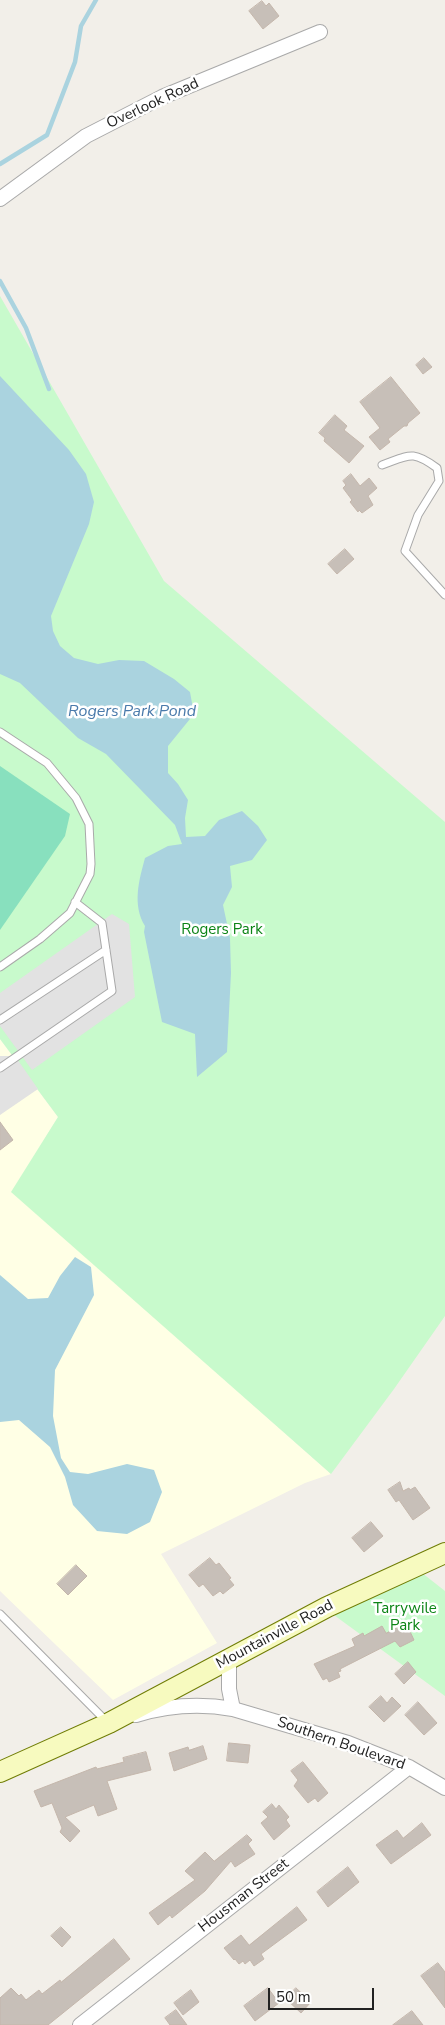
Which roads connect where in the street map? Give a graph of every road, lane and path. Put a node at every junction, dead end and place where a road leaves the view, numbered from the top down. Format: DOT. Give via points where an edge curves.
graph roads {
  1 [pos="320,32"];
  2 [pos="0,199"];
  3 [pos="382,465"];
  4 [pos="445,595"];
  5 [pos="0,732"];
  6 [pos="75,902"];
  7 [pos="106,950"];
  8 [pos="0,967"];
  9 [pos="0,1020"];
  10 [pos="0,1068"];
  11 [pos="445,1553"];
  12 [pos="0,1614"];
  13 [pos="229,1660"];
  14 [pos="233,1709"];
  15 [pos="109,1723"];
  16 [pos="409,1767"];
  17 [pos="0,1772"];
  18 [pos="445,1788"];
  19 [pos="80,2025"];
  1 -- 2 [label="street, Overlook Road" via="162,97 86,136"];
  3 -- 4 [label="lane" via="409,456 422,456 438,468 439,481 418,515 405,551"];
  5 -- 6 [label="lane" via="47,763 76,798 89,824 90,874"];
  6 -- 7 [label="lane" via="102,924"];
  6 -- 8 [label="lane" via="70,913 52,929"];
  7 -- 9 [label="lane"];
  7 -- 10 [label="lane" via="112,991"];
  11 -- 13 [label="street, Mountainville Road" via="327,1607"];
  12 -- 15 [label="lane"];
  13 -- 14 [label="street"];
  13 -- 15 [label="street, Mountainville Road"];
  14 -- 15 [label="street, Southern Boulevard" via="183,1704"];
  14 -- 16 [label="street, Southern Boulevard" via="348,1743"];
  15 -- 17 [label="street, Mountainville Road"];
  16 -- 18 [label="street, Southern Boulevard"];
  16 -- 19 [label="street, Housman Street"];
}
